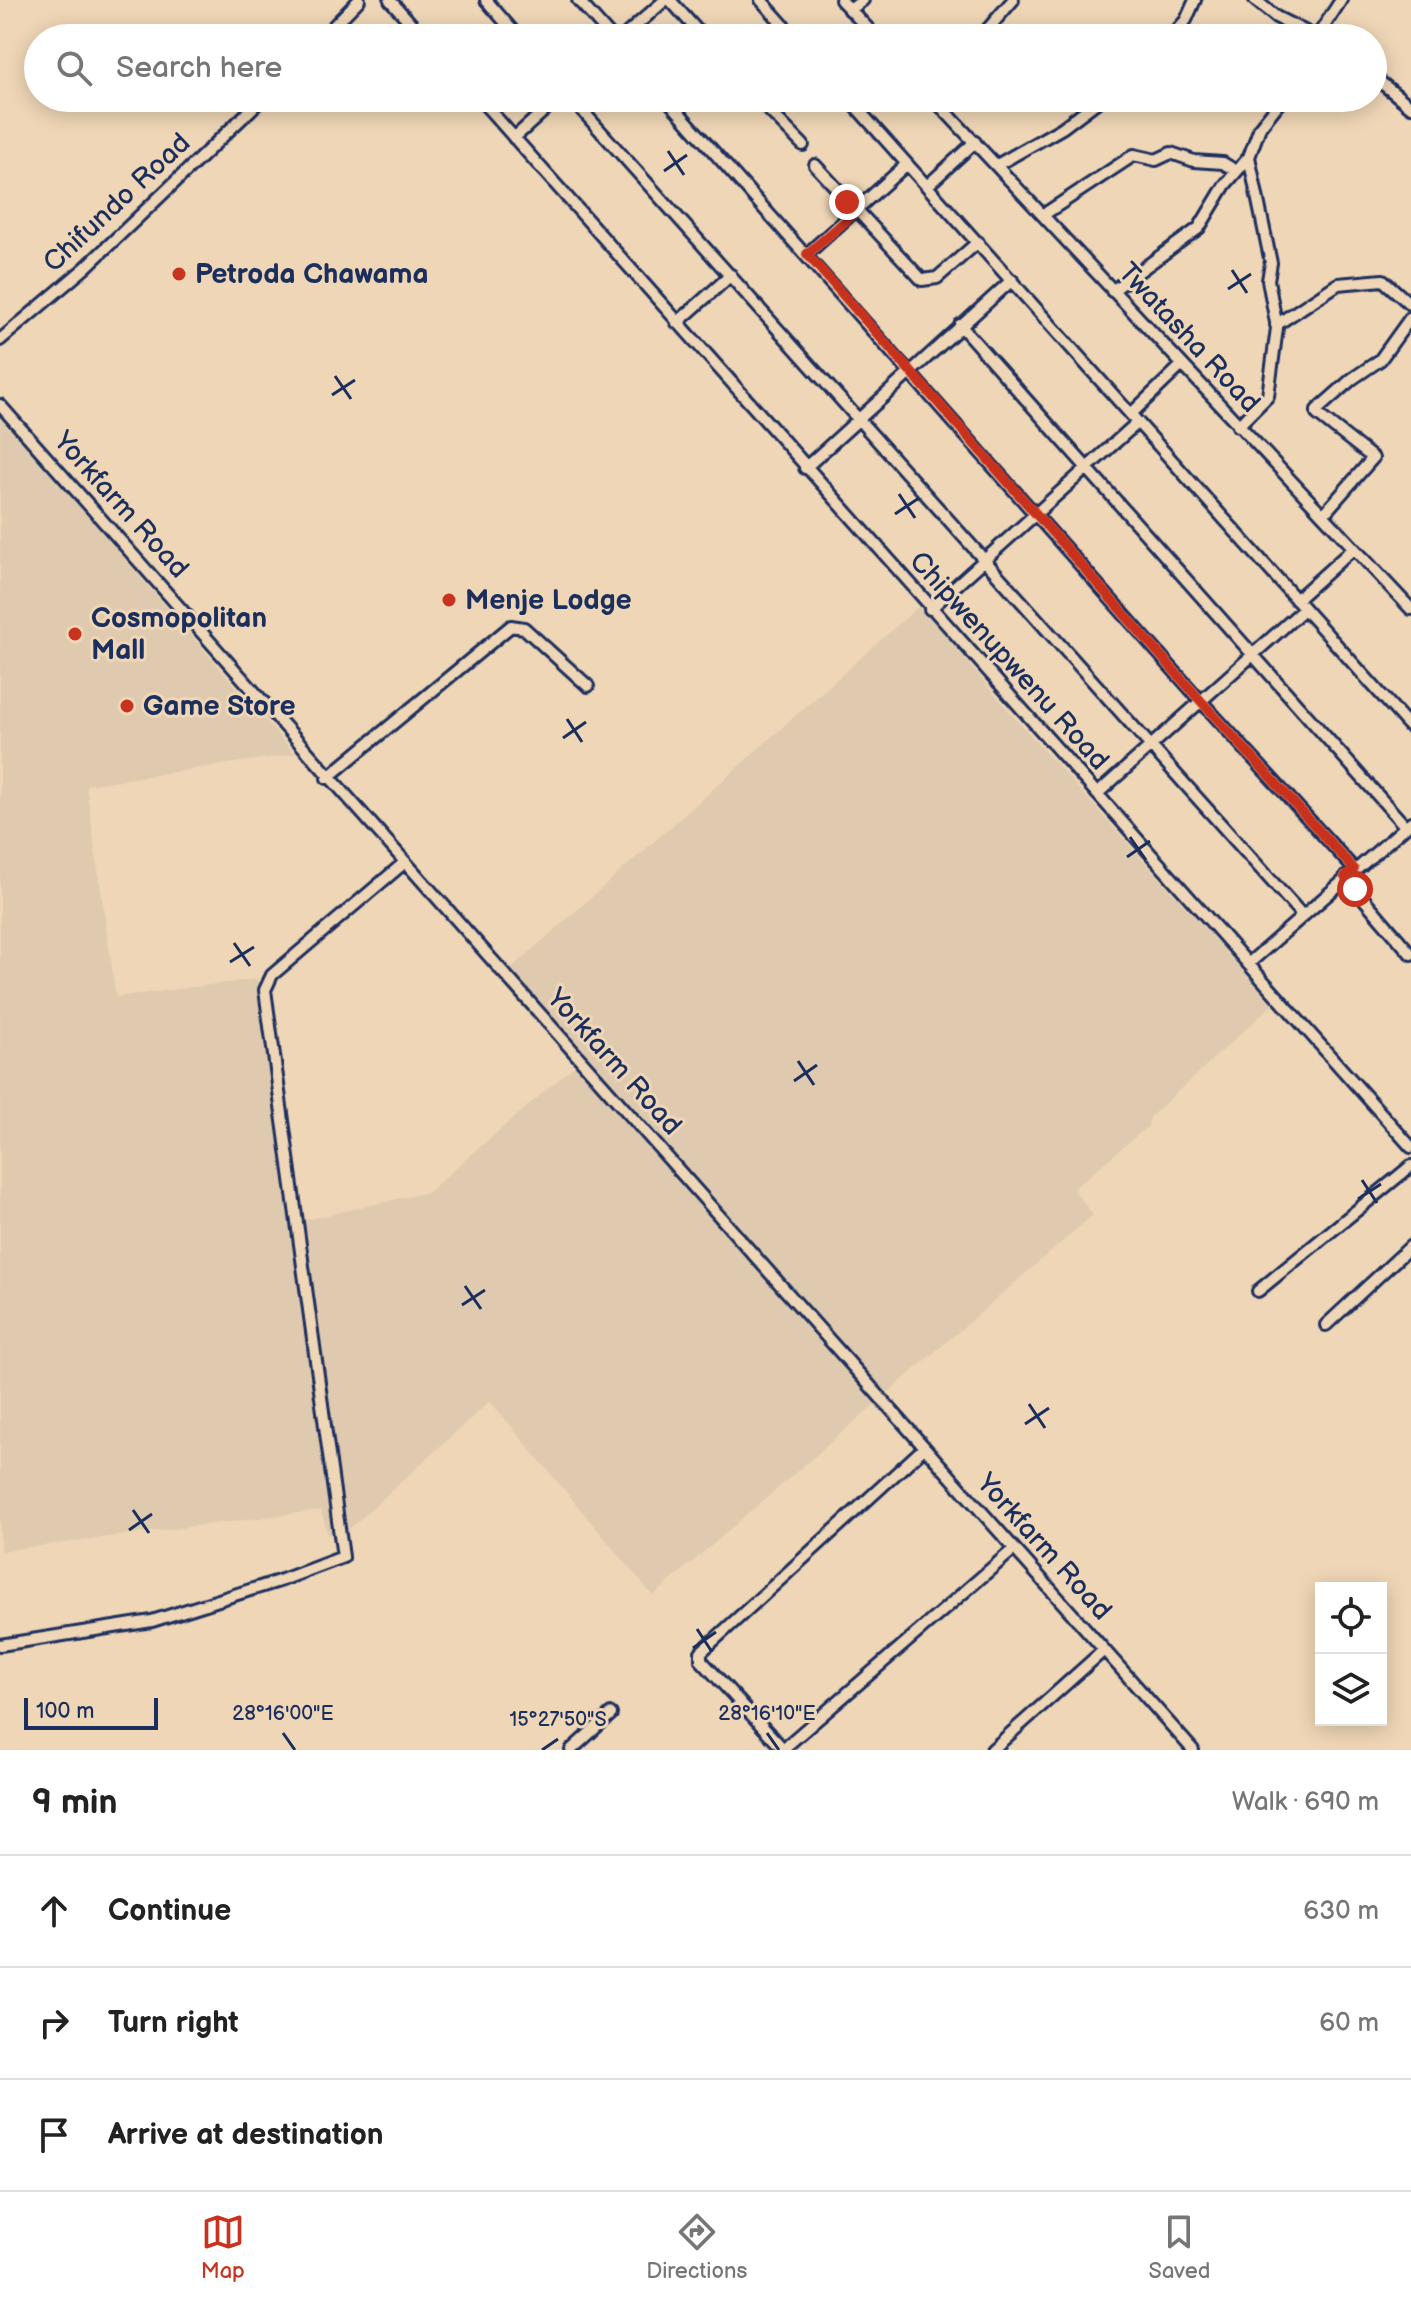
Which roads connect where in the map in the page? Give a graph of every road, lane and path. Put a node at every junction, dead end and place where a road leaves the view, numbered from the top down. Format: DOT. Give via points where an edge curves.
graph roads {
  1 [pos="359,0"];
  2 [pos="390,0"];
  3 [pos="486,0"];
  4 [pos="578,0"];
  5 [pos="668,0"];
  6 [pos="761,0"];
  7 [pos="841,0"];
  8 [pos="863,0"];
  9 [pos="1013,0"];
  10 [pos="1195,0"];
  11 [pos="1255,0"];
  12 [pos="1341,0"];
  13 [pos="850,10"];
  14 [pos="336,24"];
  15 [pos="411,24"];
  16 [pos="507,24"];
  17 [pos="599,24"];
  18 [pos="639,24"];
  19 [pos="691,24"];
  20 [pos="782,24"];
  21 [pos="864,24"];
  22 [pos="992,24"];
  23 [pos="1182,24"];
  24 [pos="1290,24"];
  25 [pos="1326,24"];
  26 [pos="1387,87"];
  27 [pos="1411,107"];
  28 [pos="248,112"];
  29 [pos="491,112"];
  30 [pos="543,112"];
  31 [pos="584,112"];
  32 [pos="679,112"];
  33 [pos="771,112"];
  34 [pos="861,112"];
  35 [pos="946,112"];
  36 [pos="1077,112"];
  37 [pos="1272,112"];
  38 [pos="514,138"];
  39 [pos="975,142"];
  40 [pos="803,145"];
  41 [pos="1249,157"];
  42 [pos="907,164"];
  43 [pos="815,165"];
  44 [pos="997,165"];
  45 [pos="1236,171"];
  46 [pos="927,186"];
  47 [pos="856,212"];
  48 [pos="1043,215"];
  49 [pos="978,242"];
  50 [pos="807,254"];
  51 [pos="731,275"];
  52 [pos="1012,280"];
  53 [pos="1112,291"];
  54 [pos="1411,305"];
  55 [pos="1411,317"];
  56 [pos="677,323"];
  57 [pos="960,325"];
  58 [pos="1276,325"];
  59 [pos="0,340"];
  60 [pos="1181,366"];
  61 [pos="910,372"];
  62 [pos="0,405"];
  63 [pos="1135,418"];
  64 [pos="860,419"];
  65 [pos="1238,426"];
  66 [pos="805,468"];
  67 [pos="1087,468"];
  68 [pos="1036,514"];
  69 [pos="1323,515"];
  70 [pos="1354,548"];
  71 [pos="985,560"];
  72 [pos="1296,600"];
  73 [pos="930,609"];
  74 [pos="1304,609"];
  75 [pos="1411,609"];
  76 [pos="1252,655"];
  77 [pos="588,686"];
  78 [pos="1200,700"];
  79 [pos="1411,728"];
  80 [pos="1150,746"];
  81 [pos="327,778"];
  82 [pos="1097,794"];
  83 [pos="1408,824"];
  84 [pos="404,863"];
  85 [pos="1350,873"];
  86 [pos="1302,915"];
  87 [pos="1411,954"];
  88 [pos="1248,964"];
  89 [pos="1411,1147"];
  90 [pos="1411,1166"];
  91 [pos="1411,1246"];
  92 [pos="1258,1291"];
  93 [pos="1326,1325"];
  94 [pos="924,1448"];
  95 [pos="1014,1549"];
  96 [pos="0,1645"];
  97 [pos="1104,1650"];
  98 [pos="611,1714"];
  99 [pos="783,1749"];
  100 [pos="571,1750"];
  101 [pos="992,1750"];
  102 [pos="1193,1750"];
  1 -- 14 [label="street"];
  2 -- 15 [label="street"];
  3 -- 16 [label="street"];
  4 -- 17 [label="street"];
  5 -- 18 [label="street"];
  5 -- 19 [label="street"];
  6 -- 20 [label="street"];
  7 -- 13 [label="street"];
  8 -- 13 [label="street"];
  9 -- 22 [label="street"];
  10 -- 23 [label="street"];
  11 -- 24 [label="street"];
  12 -- 25 [label="street"];
  13 -- 21 [label="street"];
  26 -- 27 [label="street"];
  28 -- 59 [label="street, Chifundo Road" via="85,268"];
  29 -- 38 [label="street, Chipwenupwenu Road"];
  30 -- 38 [label="street"];
  31 -- 51 [label="street"];
  32 -- 50 [label="street"];
  33 -- 40 [label="street"];
  34 -- 42 [label="street"];
  35 -- 39 [label="street, Twatasha Road"];
  36 -- 44 [label="street"];
  37 -- 41 [label="street"];
  38 -- 56 [label="street, Chipwenupwenu Road"];
  39 -- 44 [label="street, Twatasha Road"];
  39 -- 46 [label="street"];
  41 -- 45 [label="street"];
  41 -- 58 [label="street" via="1271,263 1268,280"];
  42 -- 46 [label="street"];
  42 -- 47 [label="street"];
  43 -- 47 [label="street"];
  44 -- 48 [label="street, Twatasha Road"];
  45 -- 48 [label="street" via="1223,163 1171,153 1156,160 1134,155"];
  45 -- 53 [label="street" via="1192,235"];
  46 -- 49 [label="street"];
  47 -- 49 [label="street" via="927,281"];
  47 -- 50 [label="street"];
  48 -- 53 [label="street, Twatasha Road"];
  49 -- 52 [label="street"];
  50 -- 61 [label="street"];
  51 -- 56 [label="street"];
  51 -- 64 [label="street"];
  52 -- 57 [label="street"];
  52 -- 63 [label="street"];
  53 -- 60 [label="street, Twatasha Road"];
  54 -- 58 [label="street" via="1383,280 1343,282"];
  55 -- 69 [label="street" via="1384,356 1317,410 1373,458"];
  56 -- 66 [label="street, Chipwenupwenu Road"];
  57 -- 61 [label="street"];
  57 -- 67 [label="street"];
  58 -- 65 [label="street" via="1268,396"];
  60 -- 63 [label="street"];
  60 -- 65 [label="street, Twatasha Road"];
  61 -- 64 [label="street"];
  61 -- 68 [label="street"];
  62 -- 81 [label="street, Yorkfarm Road"];
  63 -- 67 [label="street"];
  63 -- 72 [label="street"];
  64 -- 66 [label="street"];
  64 -- 71 [label="street"];
  65 -- 69 [label="street, Twatasha Road"];
  66 -- 73 [label="street, Chipwenupwenu Road"];
  67 -- 68 [label="street"];
  67 -- 76 [label="street"];
  68 -- 71 [label="street"];
  68 -- 78 [label="street"];
  69 -- 70 [label="street, Twatasha Road"];
  70 -- 72 [label="street"];
  70 -- 75 [label="street, Twatasha Road"];
  71 -- 73 [label="street"];
  71 -- 80 [label="street"];
  72 -- 74 [label="street"];
  73 -- 82 [label="street, Chipwenupwenu Road"];
  74 -- 76 [label="street"];
  74 -- 79 [label="street"];
  76 -- 78 [label="street"];
  76 -- 83 [label="street"];
  77 -- 81 [label="street" via="524,628 511,626"];
  78 -- 80 [label="street"];
  78 -- 85 [label="street"];
  80 -- 82 [label="street"];
  80 -- 86 [label="street"];
  81 -- 84 [label="street, Yorkfarm Road"];
  82 -- 88 [label="street, Chipwenupwenu Road"];
  83 -- 85 [label="street"];
  84 -- 94 [label="street, Yorkfarm Road"];
  84 -- 96 [label="street" via="272,975 265,990 343,1557 152,1621"];
  85 -- 86 [label="street"];
  85 -- 87 [label="street"];
  86 -- 88 [label="street"];
  88 -- 89 [label="street, Chipwenupwenu Road"];
  90 -- 92 [label="street"];
  91 -- 93 [label="street"];
  94 -- 95 [label="street, Yorkfarm Road"];
  94 -- 99 [label="street" via="701,1652 701,1660"];
  95 -- 97 [label="street, Yorkfarm Road"];
  95 -- 99 [label="street"];
  97 -- 101 [label="street"];
  97 -- 102 [label="street, Yorkfarm Road"];
  98 -- 100 [label="street"];
}
